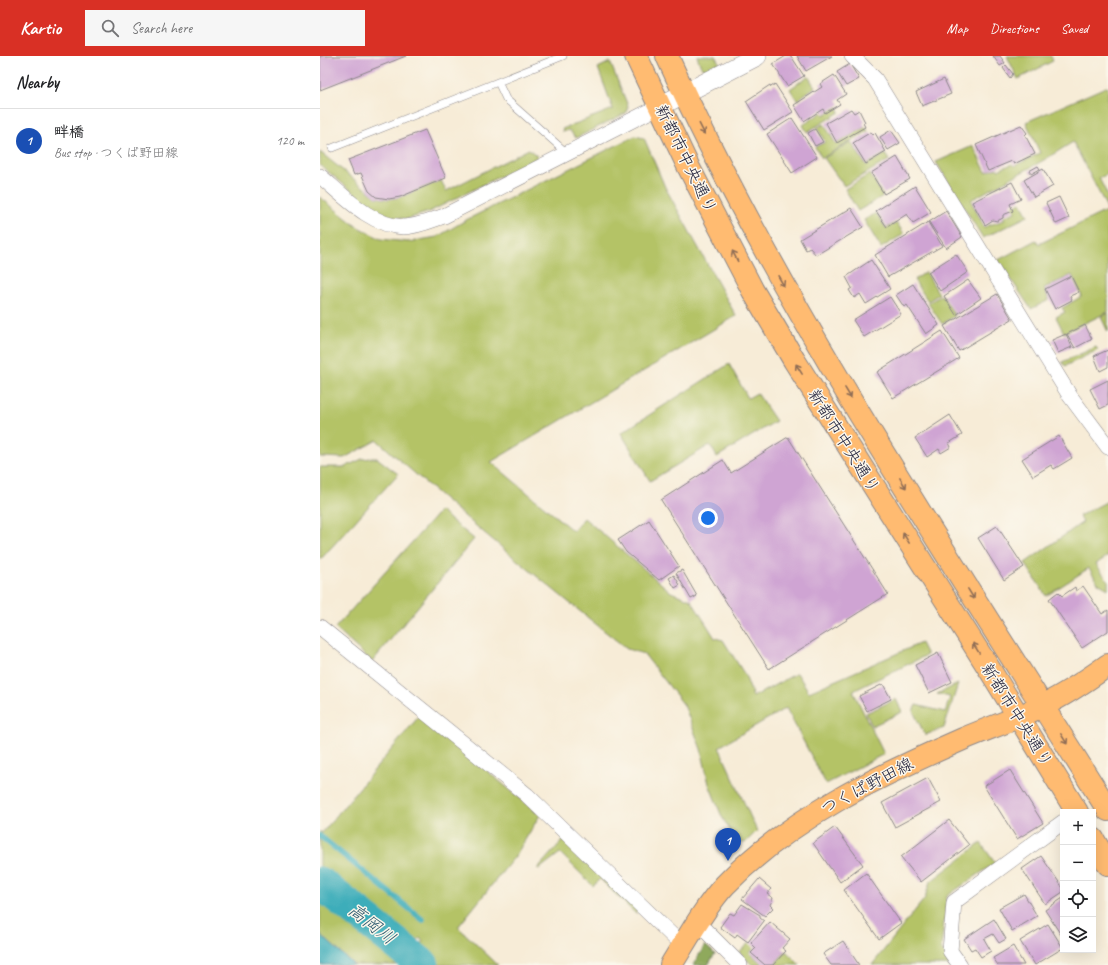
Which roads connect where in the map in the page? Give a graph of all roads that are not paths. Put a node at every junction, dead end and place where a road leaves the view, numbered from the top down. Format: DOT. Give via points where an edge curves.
graph roads {
  1 [pos="563,56"];
  2 [pos="636,56"];
  3 [pos="667,56"];
  4 [pos="757,56"];
  5 [pos="852,56"];
  6 [pos="498,82"];
  7 [pos="684,94"];
  8 [pos="660,106"];
  9 [pos="332,148"];
  10 [pos="567,152"];
  11 [pos="320,176"];
  12 [pos="1108,447"];
  13 [pos="320,627"];
  14 [pos="1108,665"];
  15 [pos="1043,706"];
  16 [pos="1018,717"];
  17 [pos="1074,809"];
  18 [pos="1108,810"];
  19 [pos="1060,824"];
  20 [pos="1096,844"];
  21 [pos="1108,864"];
  22 [pos="698,923"];
  23 [pos="683,946"];
  24 [pos="671,965"];
  25 [pos="740,965"];
  26 [pos="960,965"];
  1 -- 6 [label="lane"];
  2 -- 8 [label="main road, 新都市中央通り"];
  3 -- 7 [label="main road, 新都市中央通り"];
  4 -- 7 [label="street"];
  5 -- 12 [label="street" via="875,79 1070,396"];
  6 -- 9 [label="lane"];
  6 -- 10 [label="lane" via="506,99"];
  7 -- 8 [label="street"];
  7 -- 15 [label="main road, 新都市中央通り, one-way" via="780,279"];
  8 -- 10 [label="street"];
  16 -- 8 [label="main road, 新都市中央通り, one-way" via="753,291"];
  10 -- 11 [label="street" via="444,216 403,227 376,219"];
  13 -- 23 [label="street" via="527,794"];
  14 -- 15 [label="main road, つくば野田線"];
  15 -- 16 [label="main road, つくば野田線"];
  15 -- 18 [label="main road, 新都市中央通り, one-way"];
  16 -- 17 [label="main road, 新都市中央通り"];
  16 -- 22 [label="main road, つくば野田線" via="965,738 866,784 794,827 768,846 724,887"];
  19 -- 26 [label="street" via="954,902 950,951"];
  20 -- 21 [label="main road"];
  22 -- 23 [label="main road, つくば野田線"];
  22 -- 25 [label="street"];
  23 -- 24 [label="main road, つくば野田線"];
}
